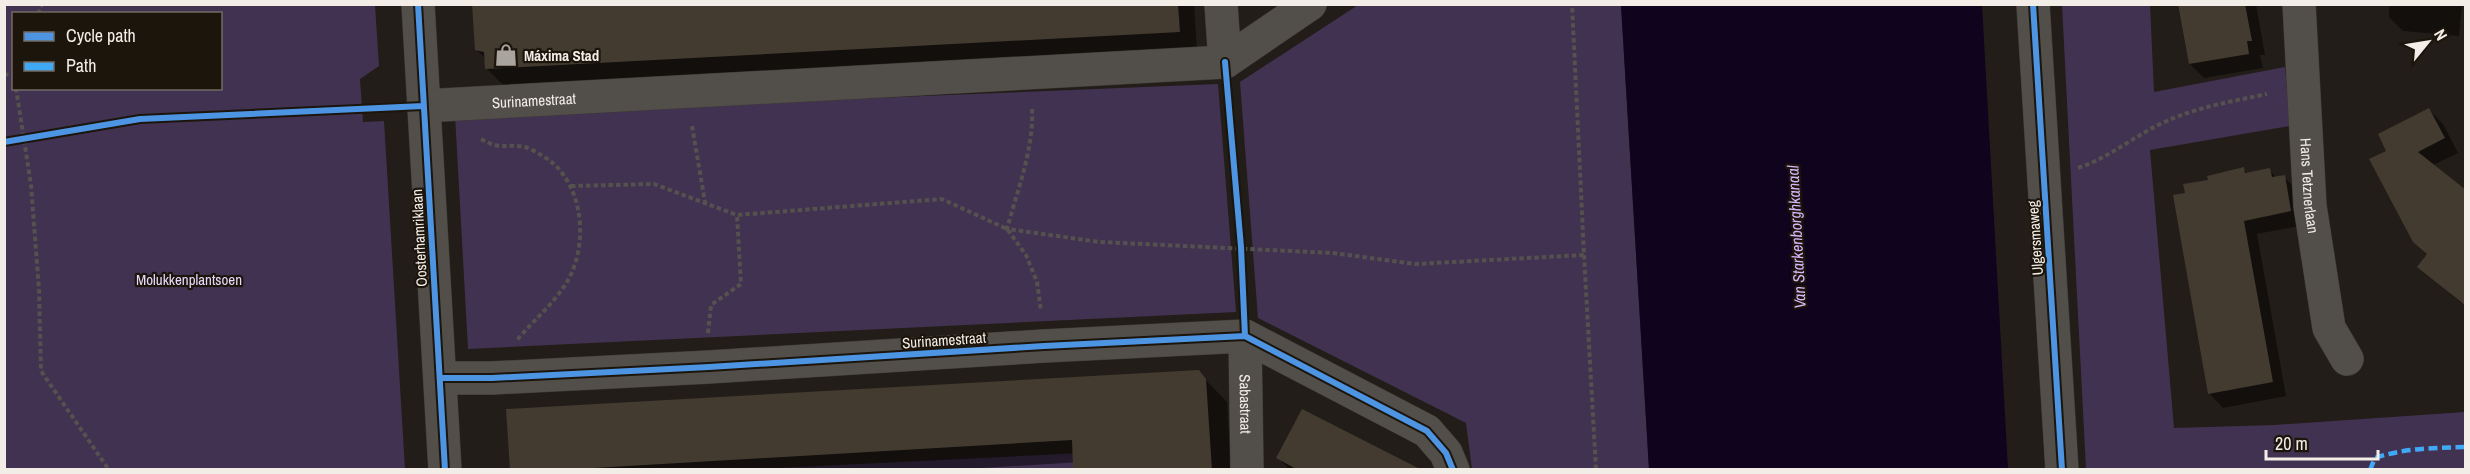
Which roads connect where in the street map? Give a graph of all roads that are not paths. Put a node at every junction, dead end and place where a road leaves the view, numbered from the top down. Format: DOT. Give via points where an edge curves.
graph roads {
  1 [pos="418,4"];
  2 [pos="1221,4"];
  3 [pos="1310,4"];
  4 [pos="2033,4"];
  5 [pos="2299,4"];
  6 [pos="1225,62"];
  7 [pos="423,106"];
  8 [pos="1245,336"];
  9 [pos="2347,359"];
  10 [pos="440,378"];
  11 [pos="445,470"];
  12 [pos="1247,470"];
  13 [pos="1453,470"];
  14 [pos="2062,470"];
  1 -- 7 [label="street, Oosterhamriklaan"];
  2 -- 6 [label="street"];
  3 -- 6 [label="street"];
  4 -- 14 [label="street, Ulgersmaweg"];
  5 -- 9 [label="street, Hans Tetznerlaan" via="2311,217 2329,327"];
  6 -- 7 [label="street, Surinamestraat"];
  7 -- 10 [label="street, Oosterhamriklaan"];
  8 -- 10 [label="street, Surinamestraat" via="709,367"];
  8 -- 12 [label="street, Sabastraat"];
  8 -- 13 [label="street" via="1427,431 1446,453"];
  10 -- 11 [label="street, Oosterhamriklaan"];
}
